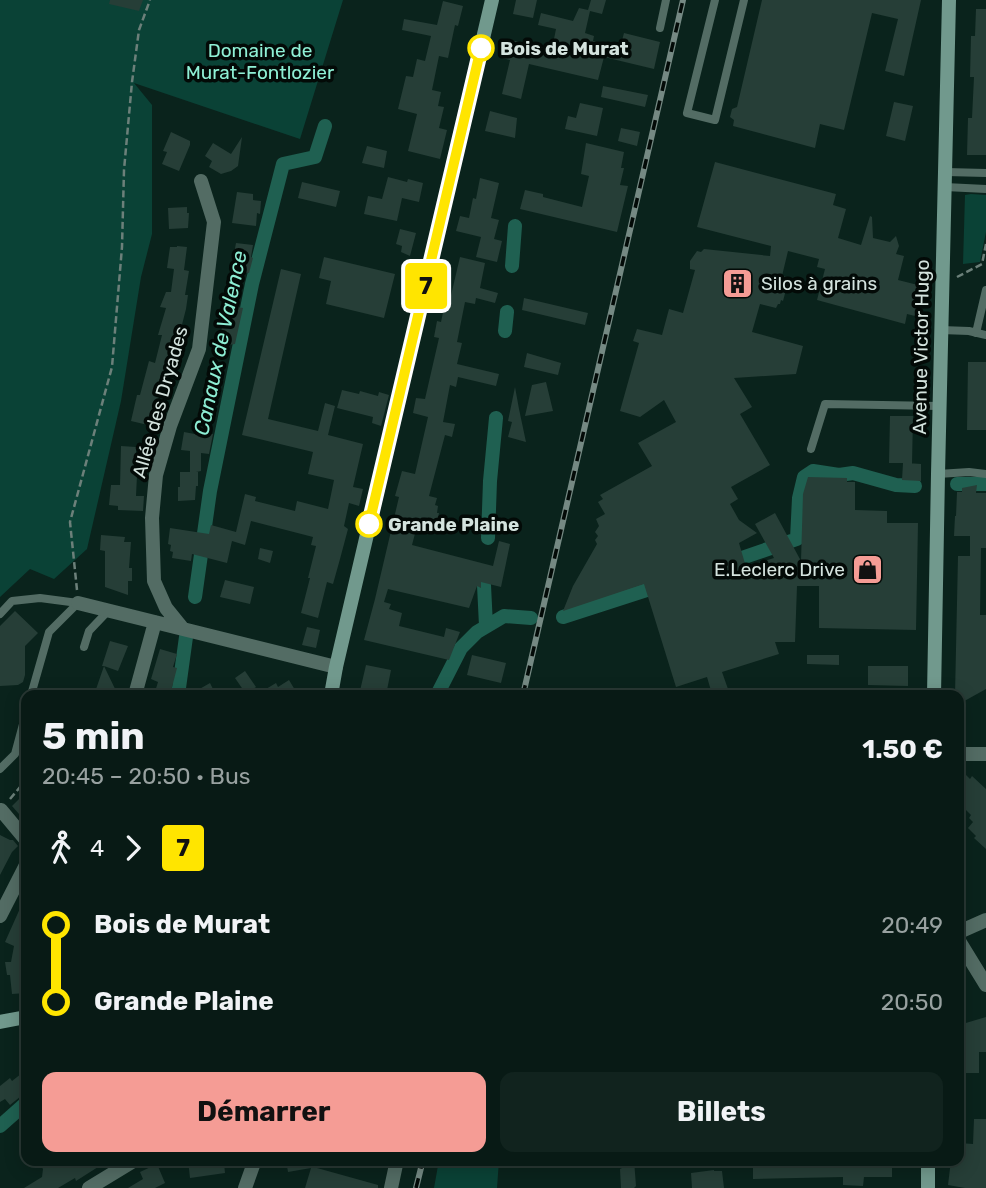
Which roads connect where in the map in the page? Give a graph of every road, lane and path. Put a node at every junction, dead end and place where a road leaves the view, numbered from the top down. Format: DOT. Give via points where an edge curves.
graph roads {
  1 [pos="150,0"];
  2 [pos="492,0"];
  3 [pos="666,0"];
  4 [pos="715,0"];
  5 [pos="744,0"];
  6 [pos="949,0"];
  7 [pos="660,28"];
  8 [pos="986,173"];
  9 [pos="945,180"];
  10 [pos="201,181"];
  11 [pos="986,189"];
  12 [pos="986,244"];
  13 [pos="957,277"];
  14 [pos="986,290"];
  15 [pos="942,330"];
  16 [pos="976,333"];
  17 [pos="986,335"];
  18 [pos="939,406"];
  19 [pos="811,449"];
  20 [pos="938,474"];
  21 [pos="986,474"];
  22 [pos="78,603"];
  23 [pos="108,611"];
  24 [pos="0,614"];
  25 [pos="155,622"];
  26 [pos="183,629"];
  27 [pos="84,647"];
  28 [pos="336,667"];
  29 [pos="32,690"];
  30 [pos="136,690"];
  31 [pos="332,690"];
  32 [pos="934,690"];
  33 [pos="21,732"];
  34 [pos="964,754"];
  35 [pos="986,754"];
  36 [pos="0,769"];
  37 [pos="21,786"];
  38 [pos="1,809"];
  39 [pos="21,834"];
  40 [pos="21,875"];
  41 [pos="0,916"];
  42 [pos="986,920"];
  43 [pos="964,936"];
  44 [pos="964,948"];
  45 [pos="986,985"];
  46 [pos="21,1018"];
  47 [pos="0,1022"];
  48 [pos="125,1166"];
  49 [pos="252,1166"];
  50 [pos="396,1166"];
  51 [pos="928,1166"];
  52 [pos="89,1188"];
  53 [pos="245,1188"];
  54 [pos="391,1188"];
  55 [pos="928,1188"];
  1 -- 22 [label="path" via="139,30 132,82 112,368 70,522"];
  2 -- 28 [label="main road"];
  3 -- 7 [label="lane"];
  4 -- 5 [label="lane" via="687,113 715,120"];
  6 -- 9 [label="main road, Avenue Victor Hugo"];
  8 -- 9 [label="lane"];
  9 -- 11 [label="lane"];
  9 -- 15 [label="main road, Avenue Victor Hugo"];
  10 -- 26 [label="street, Allée des Dryades" via="214,222 199,349 156,475 152,518 154,581 166,608"];
  12 -- 13 [label="path" via="982,264"];
  14 -- 16 [label="lane"];
  15 -- 16 [label="lane"];
  15 -- 18 [label="main road, Avenue Victor Hugo"];
  16 -- 17 [label="lane"];
  18 -- 19 [label="lane" via="825,404"];
  18 -- 20 [label="main road, Avenue Victor Hugo"];
  20 -- 21 [label="lane"];
  20 -- 32 [label="main road, Avenue Victor Hugo"];
  22 -- 23 [label="street"];
  22 -- 24 [label="lane" via="40,598 12,601"];
  22 -- 29 [label="lane" via="49,632"];
  23 -- 25 [label="street"];
  23 -- 27 [label="lane" via="89,631"];
  25 -- 26 [label="street"];
  25 -- 30 [label="street"];
  26 -- 28 [label="street"];
  28 -- 31 [label="main road"];
  33 -- 36 [label="lane" via="15,754"];
  34 -- 35 [label="street"];
  37 -- 38 [label="path"];
  38 -- 39 [label="street"];
  40 -- 41 [label="street"];
  42 -- 43 [label="street"];
  44 -- 45 [label="street"];
  46 -- 47 [label="main road"];
  48 -- 52 [label="street"];
  49 -- 53 [label="street"];
  50 -- 54 [label="street"];
  51 -- 55 [label="main road"];
}
